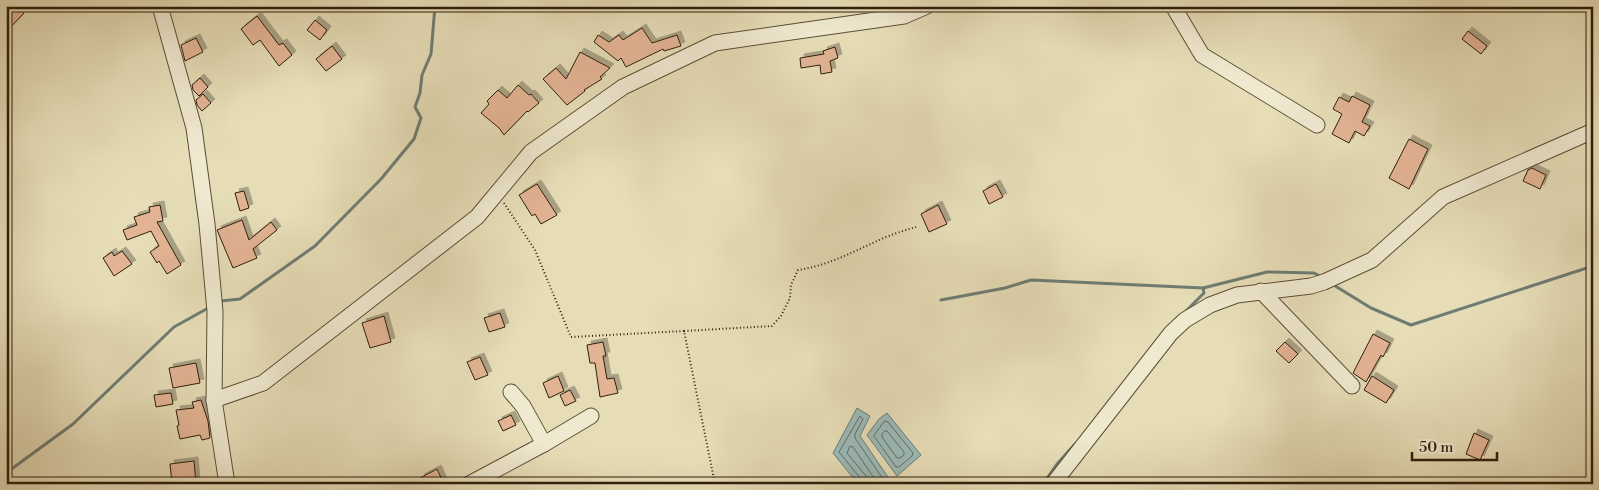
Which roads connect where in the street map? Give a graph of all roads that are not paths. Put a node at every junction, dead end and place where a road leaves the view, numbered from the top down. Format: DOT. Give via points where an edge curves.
graph roads {
  1 [pos="160,6"];
  2 [pos="927,6"];
  3 [pos="1173,6"];
  4 [pos="1317,125"];
  5 [pos="1593,131"];
  6 [pos="1261,291"];
  7 [pos="1352,386"];
  8 [pos="512,392"];
  9 [pos="214,400"];
  10 [pos="591,416"];
  11 [pos="544,444"];
  12 [pos="227,484"];
  13 [pos="469,484"];
  14 [pos="1053,484"];
  1 -- 9 [label="street" via="194,128 214,304"];
  2 -- 9 [label="street" via="904,16 716,43 623,87 531,152 477,217 263,383"];
  3 -- 4 [label="street" via="1202,55"];
  5 -- 6 [label="street" via="1443,197 1372,260 1311,286"];
  6 -- 7 [label="street"];
  6 -- 14 [label="street" via="1210,305 1185,320 1171,333"];
  8 -- 11 [label="street"];
  9 -- 12 [label="street"];
  10 -- 11 [label="street"];
  11 -- 13 [label="street"];
}
